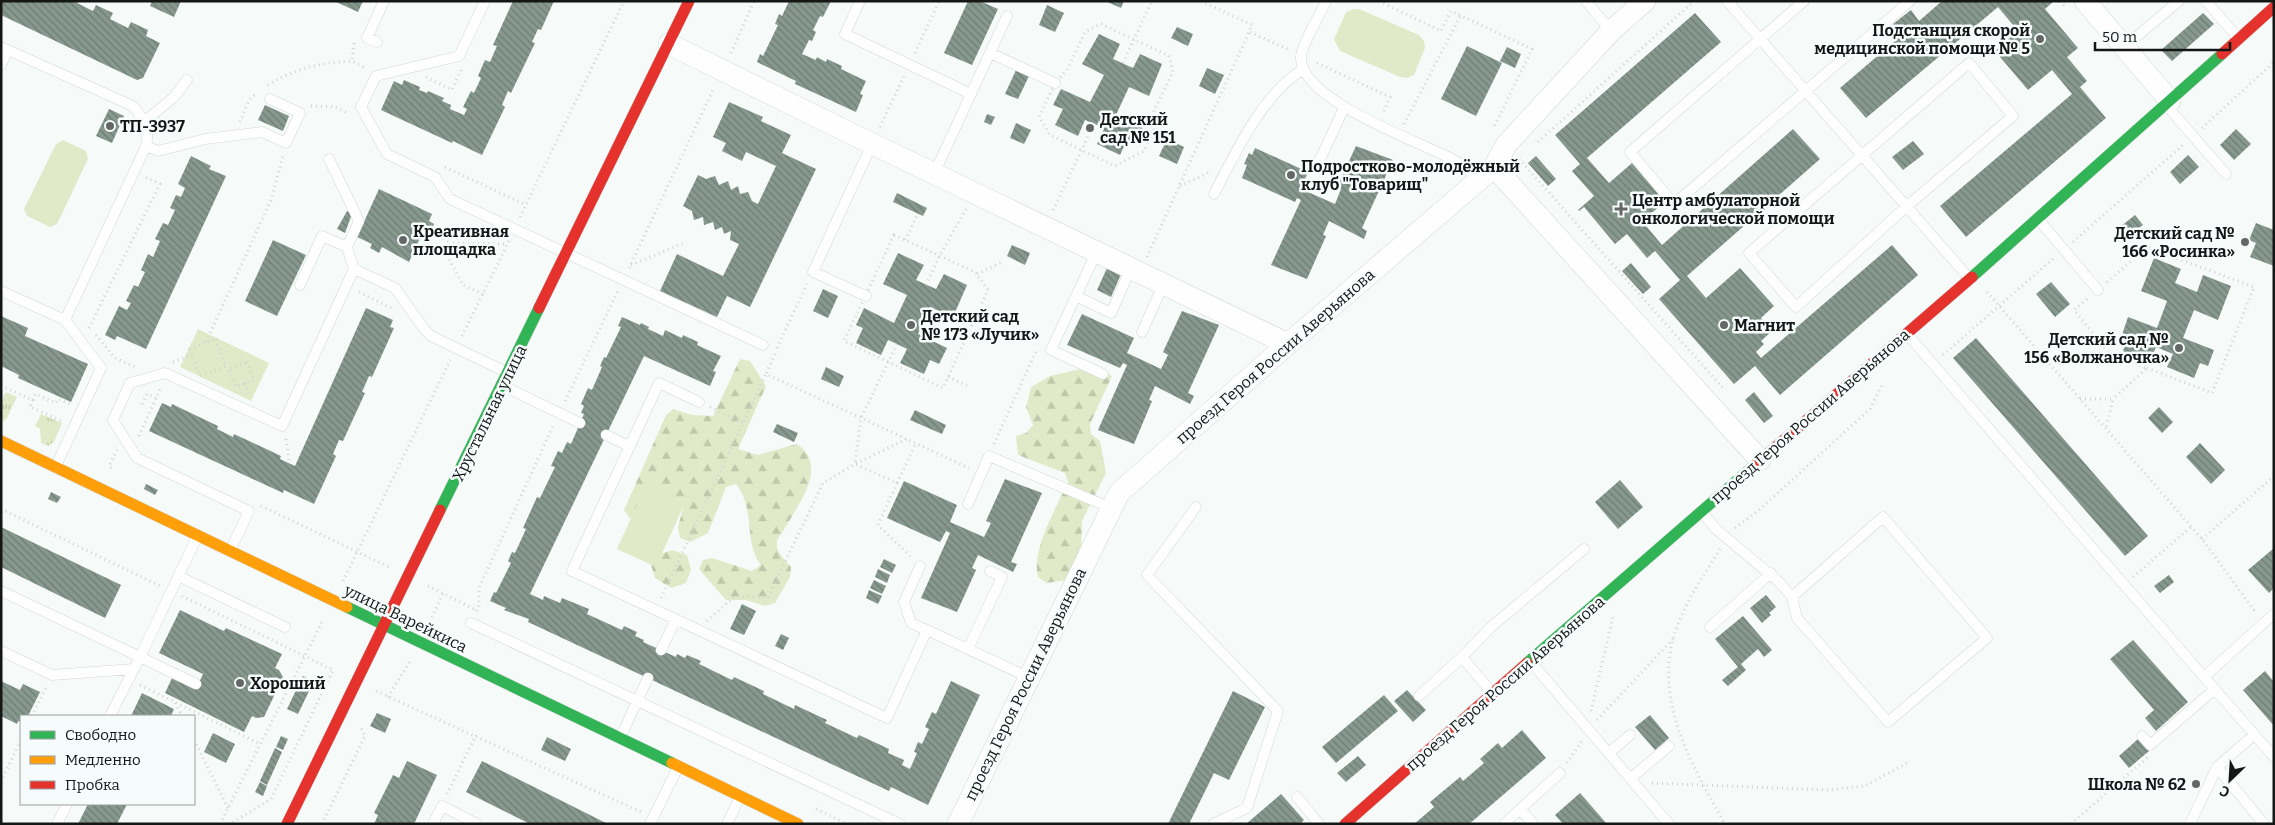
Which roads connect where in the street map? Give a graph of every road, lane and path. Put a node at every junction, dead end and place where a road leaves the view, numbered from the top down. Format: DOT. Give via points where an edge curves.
graph roads {
  1 [pos="384,1"];
  2 [pos="485,1"];
  3 [pos="624,1"];
  4 [pos="689,1"];
  5 [pos="754,1"];
  6 [pos="860,1"];
  7 [pos="1152,1"];
  8 [pos="1201,1"];
  9 [pos="1326,1"];
  10 [pos="1379,1"];
  11 [pos="1586,1"];
  12 [pos="1646,1"];
  13 [pos="1694,1"];
  14 [pos="1727,1"];
  15 [pos="1804,1"];
  16 [pos="1910,1"];
  17 [pos="2086,1"];
  18 [pos="2179,1"];
  19 [pos="2206,1"];
  20 [pos="2274,7"];
  21 [pos="1461,15"];
  22 [pos="1007,16"];
  23 [pos="1611,31"];
  24 [pos="1249,32"];
  25 [pos="1134,39"];
  26 [pos="1760,39"];
  27 [pos="2239,39"];
  28 [pos="377,42"];
  29 [pos="668,44"];
  30 [pos="2124,47"];
  31 [pos="5,48"];
  32 [pos="990,53"];
  33 [pos="1301,55"];
  34 [pos="352,61"];
  35 [pos="2274,62"];
  36 [pos="1123,63"];
  37 [pos="1,65"];
  38 [pos="723,70"];
  39 [pos="1302,70"];
  40 [pos="187,80"];
  41 [pos="1055,83"];
  42 [pos="264,87"];
  43 [pos="260,91"];
  44 [pos="1806,92"];
  45 [pos="971,94"];
  46 [pos="270,99"];
  47 [pos="2168,103"];
  48 [pos="1344,108"];
  49 [pos="300,113"];
  50 [pos="1381,117"];
  51 [pos="145,121"];
  52 [pos="369,122"];
  53 [pos="1094,124"];
  54 [pos="1402,127"];
  55 [pos="235,134"];
  56 [pos="1498,135"];
  57 [pos="2193,136"];
  58 [pos="286,143"];
  59 [pos="872,144"];
  60 [pos="146,146"];
  61 [pos="1533,146"];
  62 [pos="1081,150"];
  63 [pos="1526,152"];
  64 [pos="1861,155"];
  65 [pos="329,159"];
  66 [pos="1519,159"];
  67 [pos="438,163"];
  68 [pos="1230,163"];
  69 [pos="1316,168"];
  70 [pos="134,172"];
  71 [pos="934,174"];
  72 [pos="1486,174"];
  73 [pos="2226,174"];
  74 [pos="1179,187"];
  75 [pos="1214,194"];
  76 [pos="969,202"];
  77 [pos="526,205"];
  78 [pos="1906,207"];
  79 [pos="917,216"];
  80 [pos="2037,219"];
  81 [pos="1045,227"];
  82 [pos="514,229"];
  83 [pos="434,234"];
  84 [pos="905,240"];
  85 [pos="452,243"];
  86 [pos="684,243"];
  87 [pos="507,244"];
  88 [pos="347,247"];
  89 [pos="2064,249"];
  90 [pos="1097,251"];
  91 [pos="567,253"];
  92 [pos="940,255"];
  93 [pos="1004,261"];
  94 [pos="630,265"];
  95 [pos="354,269"];
  96 [pos="1136,270"];
  97 [pos="813,272"];
  98 [pos="977,274"];
  99 [pos="1971,277"];
  100 [pos="623,280"];
  101 [pos="1164,283"];
  102 [pos="300,285"];
  103 [pos="926,285"];
  104 [pos="2098,290"];
  105 [pos="1,291"];
  106 [pos="483,294"];
  107 [pos="866,296"];
  108 [pos="1076,296"];
  109 [pos="1999,306"];
  110 [pos="66,320"];
  111 [pos="91,329"];
  112 [pos="1142,332"];
  113 [pos="1906,333"];
  114 [pos="206,342"];
  115 [pos="1040,342"];
  116 [pos="897,344"];
  117 [pos="1288,344"];
  118 [pos="763,345"];
  119 [pos="456,347"];
  120 [pos="192,355"];
  121 [pos="888,362"];
  122 [pos="1933,364"];
  123 [pos="164,365"];
  124 [pos="138,368"];
  125 [pos="228,368"];
  126 [pos="2147,368"];
  127 [pos="508,374"];
  128 [pos="766,374"];
  129 [pos="1103,374"];
  130 [pos="948,377"];
  131 [pos="164,382"];
  132 [pos="1,386"];
  133 [pos="503,386"];
  134 [pos="970,387"];
  135 [pos="156,398"];
  136 [pos="2080,399"];
  137 [pos="2113,399"];
  138 [pos="33,400"];
  139 [pos="699,402"];
  140 [pos="142,404"];
  141 [pos="72,405"];
  142 [pos="560,413"];
  143 [pos="862,418"];
  144 [pos="580,423"];
  145 [pos="743,423"];
  146 [pos="74,426"];
  147 [pos="2106,429"];
  148 [pos="606,435"];
  149 [pos="286,438"];
  150 [pos="907,439"];
  151 [pos="1,441"];
  152 [pos="126,441"];
  153 [pos="916,444"];
  154 [pos="629,446"];
  155 [pos="989,456"];
  156 [pos="290,460"];
  157 [pos="1760,460"];
  158 [pos="855,464"];
  159 [pos="55,467"];
  160 [pos="116,471"];
  161 [pos="981,474"];
  162 [pos="2274,476"];
  163 [pos="897,483"];
  164 [pos="254,502"];
  165 [pos="968,504"];
  166 [pos="1196,507"];
  167 [pos="1111,508"];
  168 [pos="1,509"];
  169 [pos="1701,511"];
  170 [pos="2191,527"];
  171 [pos="197,536"];
  172 [pos="2202,539"];
  173 [pos="1584,549"];
  174 [pos="229,552"];
  175 [pos="358,552"];
  176 [pos="920,566"];
  177 [pos="990,571"];
  178 [pos="1771,573"];
  179 [pos="178,576"];
  180 [pos="409,577"];
  181 [pos="2124,584"];
  182 [pos="1,591"];
  183 [pos="171,591"];
  184 [pos="1792,597"];
  185 [pos="333,601"];
  186 [pos="477,610"];
  187 [pos="656,610"];
  188 [pos="1614,612"];
  189 [pos="2274,614"];
  190 [pos="676,619"];
  191 [pos="471,623"];
  192 [pos="2263,624"];
  193 [pos="386,626"];
  194 [pos="285,627"];
  195 [pos="1710,627"];
  196 [pos="697,629"];
  197 [pos="927,630"];
  198 [pos="1675,636"];
  199 [pos="968,649"];
  200 [pos="662,650"];
  201 [pos="1,651"];
  202 [pos="413,655"];
  203 [pos="305,656"];
  204 [pos="140,657"];
  205 [pos="1462,657"];
  206 [pos="1530,661"];
  207 [pos="134,670"];
  208 [pos="52,676"];
  209 [pos="1028,677"];
  210 [pos="2204,677"];
  211 [pos="648,678"];
  212 [pos="128,680"];
  213 [pos="196,684"];
  214 [pos="2215,689"];
  215 [pos="1493,694"];
  216 [pos="1418,696"];
  217 [pos="388,697"];
  218 [pos="372,700"];
  219 [pos="638,701"];
  220 [pos="175,702"];
  221 [pos="32,715"];
  222 [pos="110,715"];
  223 [pos="182,715"];
  224 [pos="364,718"];
  225 [pos="1588,728"];
  226 [pos="476,735"];
  227 [pos="1630,735"];
  228 [pos="2254,735"];
  229 [pos="2142,736"];
  230 [pos="620,739"];
  231 [pos="20,740"];
  232 [pos="195,742"];
  233 [pos="260,744"];
  234 [pos="2150,745"];
  235 [pos="1669,746"];
  236 [pos="1609,753"];
  237 [pos="2274,757"];
  238 [pos="1907,763"];
  239 [pos="678,766"];
  240 [pos="2217,767"];
  241 [pos="1560,773"];
  242 [pos="1632,780"];
  243 [pos="1,782"];
  244 [pos="740,796"];
  245 [pos="1297,797"];
  246 [pos="66,805"];
  247 [pos="442,806"];
  248 [pos="228,808"];
  249 [pos="1520,810"];
  250 [pos="652,820"];
  251 [pos="57,824"];
  252 [pos="220,824"];
  253 [pos="230,824"];
  254 [pos="287,824"];
  255 [pos="322,824"];
  256 [pos="433,824"];
  257 [pos="478,824"];
  258 [pos="727,824"];
  259 [pos="798,824"];
  260 [pos="900,824"];
  261 [pos="958,824"];
  262 [pos="1213,824"];
  263 [pos="1319,824"];
  264 [pos="1345,824"];
  265 [pos="1504,824"];
  266 [pos="1533,824"];
  267 [pos="1669,824"];
  268 [pos="2071,824"];
  269 [pos="2190,824"];
  270 [pos="2264,824"];
  1 -- 28 [label="lane" via="367,38"];
  2 -- 52 [label="lane" via="459,56 376,76 361,107"];
  3 -- 77 [label="path"];
  4 -- 29 [label="street, Хрустальная улица"];
  5 -- 38 [label="path"];
  6 -- 45 [label="lane" via="845,34"];
  7 -- 25 [label="path"];
  8 -- 24 [label="path" via="1252,25"];
  9 -- 33 [label="lane"];
  10 -- 21 [label="path" via="1441,31 1451,11"];
  11 -- 23 [label="lane"];
  12 -- 23 [label="street, проезд Героя России Аверьянова"];
  13 -- 61 [label="path"];
  14 -- 26 [label="lane"];
  15 -- 26 [label="lane"];
  16 -- 44 [label="lane"];
  17 -- 30 [label="street"];
  18 -- 30 [label="lane"];
  19 -- 27 [label="lane"];
  20 -- 27 [label="street, проезд Героя России Аверьянова"];
  21 -- 54 [label="path"];
  21 -- 56 [label="path" via="1532,49 1493,130"];
  22 -- 32 [label="lane"];
  23 -- 72 [label="street, проезд Героя России Аверьянова" via="1506,145"];
  24 -- 33 [label="path"];
  24 -- 74 [label="path"];
  25 -- 36 [label="path"];
  25 -- 41 [label="path" via="1101,24 1085,32 1067,70"];
  25 -- 62 [label="path" via="1168,56 1173,72 1154,113 1157,124 1144,150 1115,166"];
  26 -- 44 [label="lane"];
  26 -- 44 [label="lane" via="1630,152 1674,204"];
  27 -- 47 [label="street, проезд Героя России Аверьянова"];
  29 -- 38 [label="street"];
  29 -- 91 [label="street, Хрустальная улица"];
  30 -- 47 [label="street"];
  31 -- 37 [label="lane"];
  31 -- 51 [label="lane" via="133,106"];
  32 -- 41 [label="lane"];
  32 -- 45 [label="lane"];
  33 -- 39 [label="lane"];
  33 -- 50 [label="path" via="1390,97"];
  34 -- 42 [label="path" via="330,62 297,71"];
  35 -- 57 [label="path"];
  38 -- 59 [label="street"];
  38 -- 94 [label="path"];
  39 -- 48 [label="lane" via="1327,96"];
  39 -- 68 [label="lane" via="1289,78 1267,103"];
  40 -- 51 [label="lane" via="174,97"];
  41 -- 62 [label="path" via="1039,117 1050,135"];
  43 -- 55 [label="path" via="249,100"];
  44 -- 64 [label="lane"];
  45 -- 71 [label="lane"];
  46 -- 49 [label="lane"];
  47 -- 57 [label="lane"];
  47 -- 80 [label="street, проезд Героя России Аверьянова"];
  48 -- 69 [label="lane"];
  48 -- 72 [label="lane" via="1453,159 1470,171"];
  49 -- 52 [label="path" via="310,106 336,107"];
  49 -- 58 [label="lane"];
  51 -- 60 [label="lane"];
  52 -- 82 [label="lane" via="387,154 435,177 450,200"];
  53 -- 62 [label="path"];
  55 -- 58 [label="lane" via="262,132"];
  55 -- 60 [label="lane" via="158,152"];
  57 -- 73 [label="lane"];
  57 -- 89 [label="path"];
  58 -- 114 [label="path" via="271,200"];
  59 -- 71 [label="street"];
  59 -- 97 [label="lane"];
  60 -- 70 [label="lane"];
  62 -- 81 [label="path"];
  63 -- 66 [label="path"];
  64 -- 78 [label="lane"];
  64 -- 78 [label="lane" via="1969,63 2013,116"];
  64 -- 78 [label="lane" via="1749,253 1755,260 1796,307"];
  65 -- 88 [label="lane" via="359,221"];
  67 -- 77 [label="path"];
  68 -- 74 [label="path"];
  68 -- 75 [label="lane"];
  70 -- 110 [label="lane"];
  70 -- 111 [label="path" via="160,184"];
  71 -- 81 [label="street"];
  72 -- 117 [label="street, проезд Героя России Аверьянова"];
  72 -- 157 [label="street"];
  74 -- 96 [label="path"];
  76 -- 92 [label="path"];
  77 -- 82 [label="path"];
  78 -- 99 [label="lane"];
  79 -- 84 [label="path"];
  80 -- 89 [label="lane"];
  80 -- 99 [label="street, проезд Героя России Аверьянова"];
  81 -- 90 [label="street"];
  82 -- 87 [label="path"];
  82 -- 91 [label="lane"];
  83 -- 85 [label="path"];
  84 -- 92 [label="path"];
  84 -- 107 [label="path" via="894,235"];
  85 -- 87 [label="path"];
  85 -- 106 [label="path" via="447,255 463,285"];
  86 -- 94 [label="path"];
  87 -- 106 [label="path"];
  88 -- 95 [label="lane"];
  88 -- 102 [label="lane" via="322,236"];
  89 -- 104 [label="lane"];
  89 -- 109 [label="path"];
  90 -- 96 [label="street"];
  90 -- 108 [label="lane"];
  91 -- 100 [label="lane"];
  91 -- 127 [label="street, Хрустальная улица"];
  92 -- 98 [label="path"];
  92 -- 103 [label="path"];
  93 -- 98 [label="path"];
  94 -- 100 [label="path"];
  95 -- 119 [label="lane" via="395,288 428,333"];
  95 -- 152 [label="lane" via="282,426 165,372 130,383 113,420"];
  96 -- 101 [label="street"];
  96 -- 108 [label="lane" via="1111,313"];
  97 -- 107 [label="lane"];
  97 -- 128 [label="path"];
  98 -- 130 [label="path" via="988,290"];
  99 -- 109 [label="path"];
  99 -- 113 [label="street, проезд Героя России Аверьянова"];
  100 -- 118 [label="lane"];
  100 -- 142 [label="path"];
  101 -- 112 [label="lane"];
  101 -- 117 [label="street"];
  104 -- 126 [label="path" via="2074,310 2109,353"];
  104 -- 126 [label="path" via="2148,247 2254,288 2212,392"];
  105 -- 110 [label="lane"];
  106 -- 119 [label="path"];
  107 -- 121 [label="path" via="844,341"];
  108 -- 129 [label="lane" via="1051,350"];
  109 -- 122 [label="path"];
  109 -- 136 [label="path"];
  110 -- 111 [label="path"];
  110 -- 146 [label="lane" via="101,368"];
  111 -- 124 [label="path" via="115,358"];
  113 -- 122 [label="lane"];
  113 -- 157 [label="street, проезд Героя России Аверьянова"];
  114 -- 120 [label="path" via="190,349"];
  114 -- 125 [label="path" via="216,339"];
  115 -- 155 [label="path"];
  116 -- 121 [label="path"];
  117 -- 167 [label="street, проезд Героя России Аверьянова" via="1119,493"];
  119 -- 127 [label="lane"];
  119 -- 175 [label="path"];
  120 -- 123 [label="path"];
  120 -- 125 [label="path" via="200,376"];
  121 -- 130 [label="path" via="943,388"];
  121 -- 143 [label="path"];
  122 -- 181 [label="lane"];
  125 -- 125 [label="path" via="236,387 254,380 247,362"];
  126 -- 137 [label="path"];
  127 -- 133 [label="street, Хрустальная улица"];
  128 -- 143 [label="path"];
  128 -- 145 [label="path"];
  130 -- 134 [label="path"];
  131 -- 135 [label="path"];
  132 -- 138 [label="path"];
  133 -- 142 [label="lane"];
  133 -- 180 [label="street, Хрустальная улица"];
  135 -- 140 [label="path" via="147,394"];
  135 -- 152 [label="path" via="135,445"];
  136 -- 137 [label="path"];
  136 -- 147 [label="path"];
  137 -- 147 [label="path"];
  138 -- 141 [label="path" via="35,394 56,403 58,399"];
  138 -- 146 [label="path" via="30,407"];
  139 -- 145 [label="path"];
  139 -- 154 [label="lane" via="659,383"];
  142 -- 144 [label="lane"];
  142 -- 186 [label="path" via="479,588"];
  143 -- 150 [label="path"];
  143 -- 158 [label="path"];
  145 -- 187 [label="path"];
  146 -- 159 [label="lane"];
  147 -- 170 [label="path"];
  148 -- 154 [label="lane"];
  149 -- 156 [label="path"];
  150 -- 153 [label="path"];
  150 -- 158 [label="path"];
  151 -- 159 [label="street, улица Варейкиса"];
  152 -- 160 [label="path" via="119,443 109,466"];
  152 -- 174 [label="lane" via="137,458 249,511"];
  153 -- 161 [label="path"];
  153 -- 163 [label="path"];
  154 -- 187 [label="lane" via="572,571"];
  155 -- 161 [label="lane"];
  155 -- 167 [label="lane"];
  157 -- 169 [label="street, проезд Героя России Аверьянова"];
  158 -- 163 [label="path"];
  158 -- 196 [label="path" via="823,483 768,597 734,597"];
  159 -- 171 [label="street, улица Варейкиса"];
  161 -- 165 [label="lane"];
  162 -- 172 [label="path"];
  163 -- 176 [label="path" via="878,525"];
  164 -- 175 [label="path"];
  166 -- 262 [label="lane" via="1147,575 1278,710 1247,808"];
  167 -- 209 [label="street, проезд Героя России Аверьянова"];
  168 -- 183 [label="path"];
  169 -- 178 [label="lane" via="1716,529"];
  169 -- 206 [label="street, проезд Героя России Аверьянова"];
  170 -- 172 [label="path"];
  170 -- 181 [label="path"];
  171 -- 174 [label="street, улица Варейкиса"];
  171 -- 179 [label="lane"];
  172 -- 192 [label="path"];
  173 -- 205 [label="lane" via="1491,627"];
  174 -- 185 [label="street, улица Варейкиса"];
  175 -- 180 [label="path"];
  175 -- 185 [label="path"];
  176 -- 197 [label="lane" via="904,602 911,623"];
  177 -- 199 [label="lane" via="1002,577"];
  178 -- 184 [label="lane"];
  178 -- 195 [label="lane"];
  179 -- 183 [label="lane"];
  179 -- 194 [label="lane"];
  180 -- 186 [label="path"];
  180 -- 193 [label="street, Хрустальная улица"];
  181 -- 210 [label="lane"];
  182 -- 204 [label="lane"];
  183 -- 203 [label="path"];
  183 -- 204 [label="lane"];
  184 -- 184 [label="lane" via="1797,618 1888,722 1987,638 1882,518"];
  185 -- 193 [label="street, улица Варейкиса"];
  185 -- 203 [label="path"];
  186 -- 191 [label="path"];
  187 -- 190 [label="lane"];
  188 -- 225 [label="path"];
  189 -- 192 [label="lane"];
  190 -- 196 [label="lane"];
  190 -- 200 [label="lane"];
  191 -- 219 [label="lane"];
  192 -- 210 [label="lane"];
  193 -- 230 [label="street, улица Варейкиса"];
  193 -- 254 [label="street, Хрустальная улица"];
  196 -- 197 [label="lane" via="887,718"];
  197 -- 199 [label="lane"];
  198 -- 225 [label="path"];
  199 -- 209 [label="lane"];
  201 -- 208 [label="lane"];
  202 -- 217 [label="path"];
  203 -- 233 [label="path"];
  203 -- 253 [label="path" via="333,670 271,799"];
  204 -- 207 [label="lane"];
  204 -- 213 [label="lane"];
  205 -- 215 [label="lane"];
  205 -- 216 [label="lane"];
  206 -- 215 [label="street, проезд Героя России Аверьянова"];
  206 -- 225 [label="lane"];
  207 -- 208 [label="lane"];
  207 -- 212 [label="lane"];
  208 -- 221 [label="path"];
  209 -- 261 [label="street, проезд Героя России Аверьянова"];
  210 -- 214 [label="lane"];
  211 -- 219 [label="lane"];
  212 -- 220 [label="path"];
  212 -- 222 [label="lane"];
  214 -- 228 [label="lane"];
  214 -- 234 [label="lane"];
  215 -- 264 [label="street, проезд Героя России Аверьянова"];
  217 -- 218 [label="path" via="375,690"];
  217 -- 226 [label="path"];
  219 -- 230 [label="lane"];
  219 -- 260 [label="lane"];
  220 -- 223 [label="path"];
  220 -- 233 [label="path"];
  224 -- 255 [label="path" via="359,727 365,736"];
  225 -- 236 [label="lane"];
  225 -- 241 [label="path"];
  226 -- 247 [label="path"];
  226 -- 250 [label="path"];
  227 -- 236 [label="lane"];
  228 -- 237 [label="lane"];
  228 -- 240 [label="lane"];
  229 -- 234 [label="lane"];
  230 -- 239 [label="street, улица Варейкиса"];
  231 -- 243 [label="path"];
  232 -- 248 [label="path"];
  233 -- 248 [label="path"];
  234 -- 268 [label="path" via="2152,754"];
  235 -- 242 [label="lane"];
  236 -- 242 [label="lane"];
  238 -- 242 [label="path" via="1865,786 1827,790"];
  239 -- 244 [label="street, улица Варейкиса"];
  239 -- 250 [label="lane"];
  240 -- 269 [label="lane"];
  240 -- 270 [label="lane"];
  241 -- 249 [label="lane"];
  242 -- 267 [label="lane"];
  244 -- 258 [label="lane"];
  244 -- 259 [label="street, улица Варейкиса"];
  245 -- 263 [label="lane"];
  246 -- 251 [label="lane"];
  247 -- 256 [label="lane"];
  247 -- 257 [label="lane"];
  248 -- 252 [label="path"];
  249 -- 265 [label="lane"];
  249 -- 266 [label="lane"];
}
